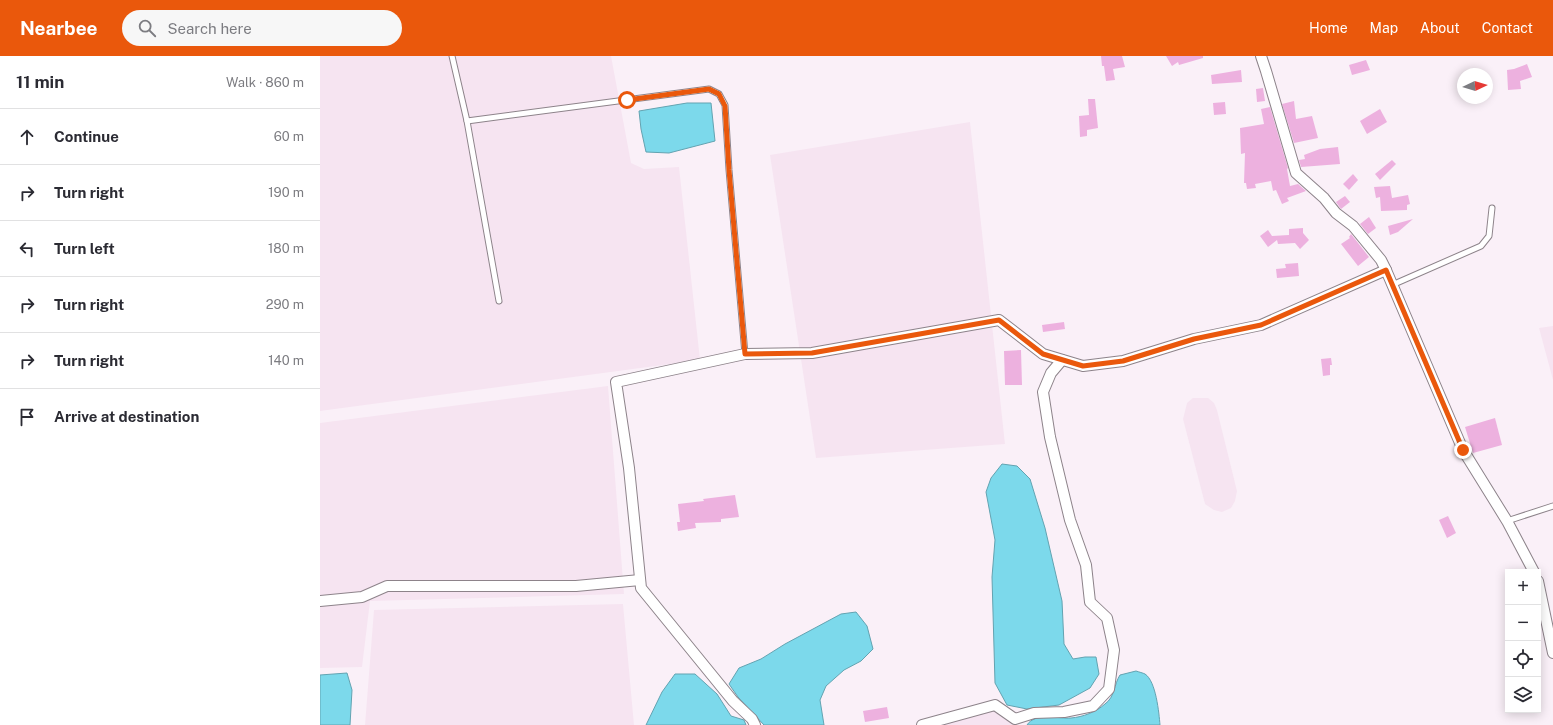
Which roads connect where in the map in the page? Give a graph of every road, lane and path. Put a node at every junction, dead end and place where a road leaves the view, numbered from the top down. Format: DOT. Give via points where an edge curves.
graph roads {
  1 [pos="452,56"];
  2 [pos="1261,56"];
  3 [pos="467,121"];
  4 [pos="1492,208"];
  5 [pos="1386,270"];
  6 [pos="1392,284"];
  7 [pos="499,301"];
  8 [pos="745,354"];
  9 [pos="1062,360"];
  10 [pos="1553,506"];
  11 [pos="1507,521"];
  12 [pos="1532,569"];
  13 [pos="640,580"];
  14 [pos="1541,595"];
  15 [pos="320,601"];
  16 [pos="1553,653"];
  17 [pos="755,725"];
  18 [pos="922,725"];
  1 -- 3 [label="lane"];
  2 -- 5 [label="street" via="1296,173 1324,198 1336,213 1353,226"];
  3 -- 7 [label="lane"];
  3 -- 8 [label="lane" via="709,89 719,94 725,106"];
  4 -- 6 [label="lane" via="1489,236 1482,246"];
  5 -- 6 [label="street"];
  5 -- 9 [label="street" via="1261,325 1194,339 1123,361 1083,366"];
  6 -- 11 [label="street" via="1463,450"];
  8 -- 9 [label="street" via="812,353 999,320 1043,354"];
  8 -- 13 [label="street" via="616,382 629,468"];
  9 -- 18 [label="street" via="1051,373 1043,392 1050,437 1070,520 1086,564 1090,602 1107,618 1114,650 1109,689 1093,706 1064,712 1034,713 1015,719 995,705"];
  10 -- 11 [label="lane"];
  11 -- 12 [label="street"];
  13 -- 15 [label="street" via="576,586 387,586 362,597"];
  13 -- 17 [label="street" via="641,588"];
  14 -- 16 [label="street"];
}
